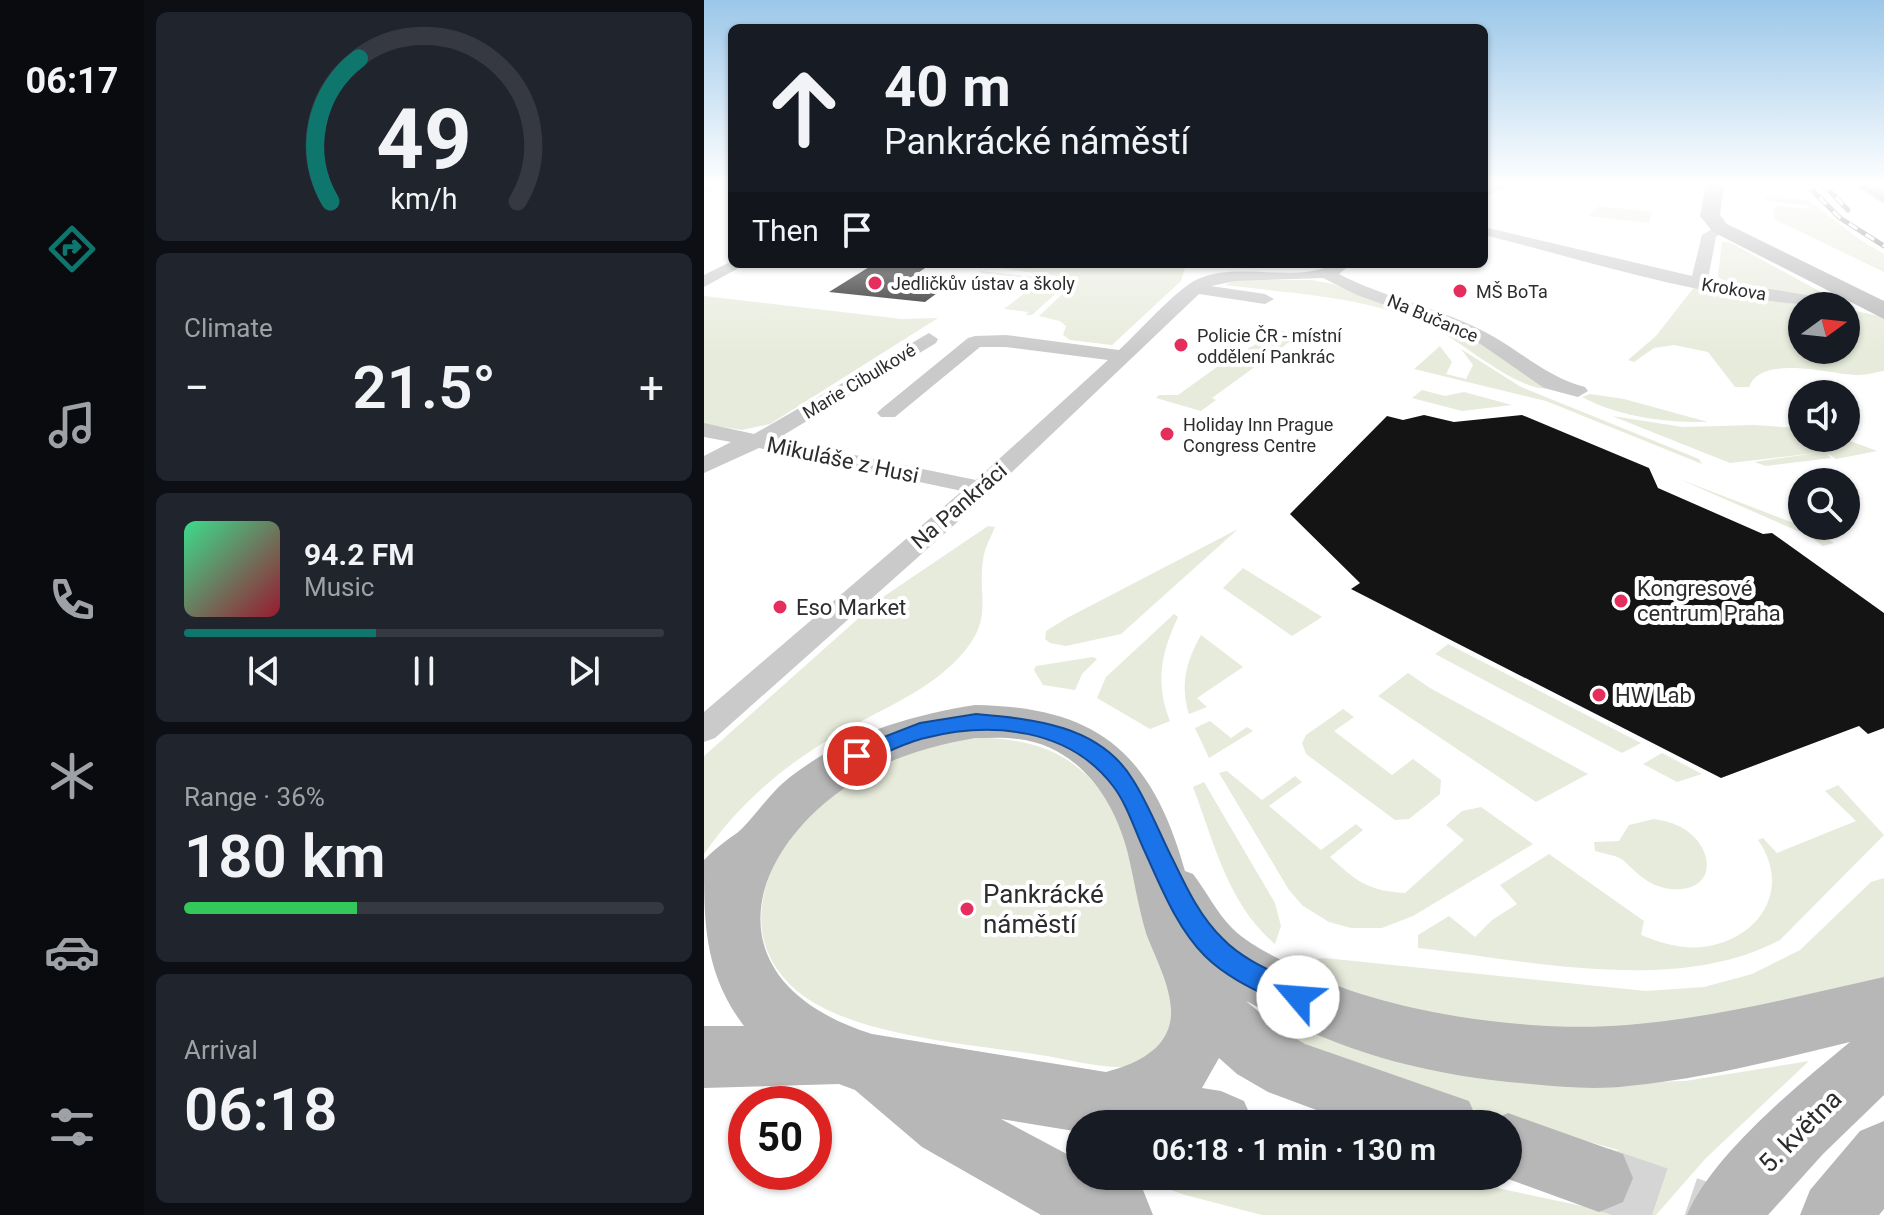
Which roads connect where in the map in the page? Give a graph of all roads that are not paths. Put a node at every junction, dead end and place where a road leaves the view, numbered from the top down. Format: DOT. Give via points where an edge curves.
graph roads {
  1 [pos="1520,240"];
  2 [pos="1708,240"];
  3 [pos="1743,240"];
  4 [pos="730,268"];
  5 [pos="1335,269"];
  6 [pos="1203,277"];
  7 [pos="704,282"];
  8 [pos="1699,283"];
  9 [pos="1788,297"];
  10 [pos="1265,299"];
  11 [pos="1860,307"];
  12 [pos="1882,309"];
  13 [pos="929,339"];
  14 [pos="1123,356"];
  15 [pos="1578,391"];
  16 [pos="888,413"];
  17 [pos="704,430"];
  18 [pos="756,442"];
  19 [pos="704,466"];
  20 [pos="982,488"];
  21 [pos="704,730"];
  22 [pos="775,822"];
  23 [pos="1155,851"];
  24 [pos="704,895"];
  25 [pos="1194,982"];
  26 [pos="1884,1005"];
  27 [pos="1884,1053"];
  28 [pos="704,1057"];
  29 [pos="855,1060"];
  30 [pos="1107,1104"];
  31 [pos="1141,1110"];
  32 [pos="1407,1110"];
  33 [pos="1522,1151"];
  34 [pos="1884,1155"];
  35 [pos="1522,1168"];
  36 [pos="1118,1215"];
  37 [pos="1722,1215"];
  38 [pos="1835,1215"];
  1 -- 8 [label="street, Krokova"];
  2 -- 8 [label="street"];
  3 -- 12 [label="street"];
  4 -- 7 [label="street"];
  5 -- 6 [label="street"];
  5 -- 15 [label="street, Na Bučance" via="1350,286 1453,323 1553,386"];
  6 -- 10 [label="street"];
  6 -- 14 [label="street, Na Pankráci"];
  8 -- 9 [label="street, Krokova"];
  11 -- 12 [label="street, Krokova"];
  13 -- 18 [label="street, Marie Cibulkové"];
  14 -- 16 [label="street" via="975,342"];
  14 -- 20 [label="street, Na Pankráci"];
  17 -- 18 [label="street, Mikuláše z Husi"];
  18 -- 19 [label="street, Marie Cibulkové"];
  18 -- 20 [label="street, Mikuláše z Husi"];
  20 -- 21 [label="street, Na Pankráci"];
  22 -- 23 [label="street" via="824,777 877,747 947,725 1006,722 1064,735 1099,756 1131,796"];
  22 -- 24 [label="street"];
  22 -- 29 [label="street" via="743,874 733,912 735,953 766,1006 803,1036"];
  23 -- 25 [label="street" via="1176,941"];
  23 -- 26 [label="street" via="1181,902 1228,960 1318,1008 1419,1039 1517,1053 1627,1056 1739,1039"];
  25 -- 30 [label="street" via="1199,1028 1188,1055 1157,1085"];
  25 -- 32 [label="street" via="1227,1025 1259,1052"];
  27 -- 37 [label="street, 5. května" via="1762,1167"];
  28 -- 29 [label="street"];
  29 -- 30 [label="street"];
  29 -- 36 [label="street" via="945,1124"];
  30 -- 31 [label="street"];
  33 -- 35 [label="street" via="1599,1178"];
  34 -- 38 [label="street"];
}
